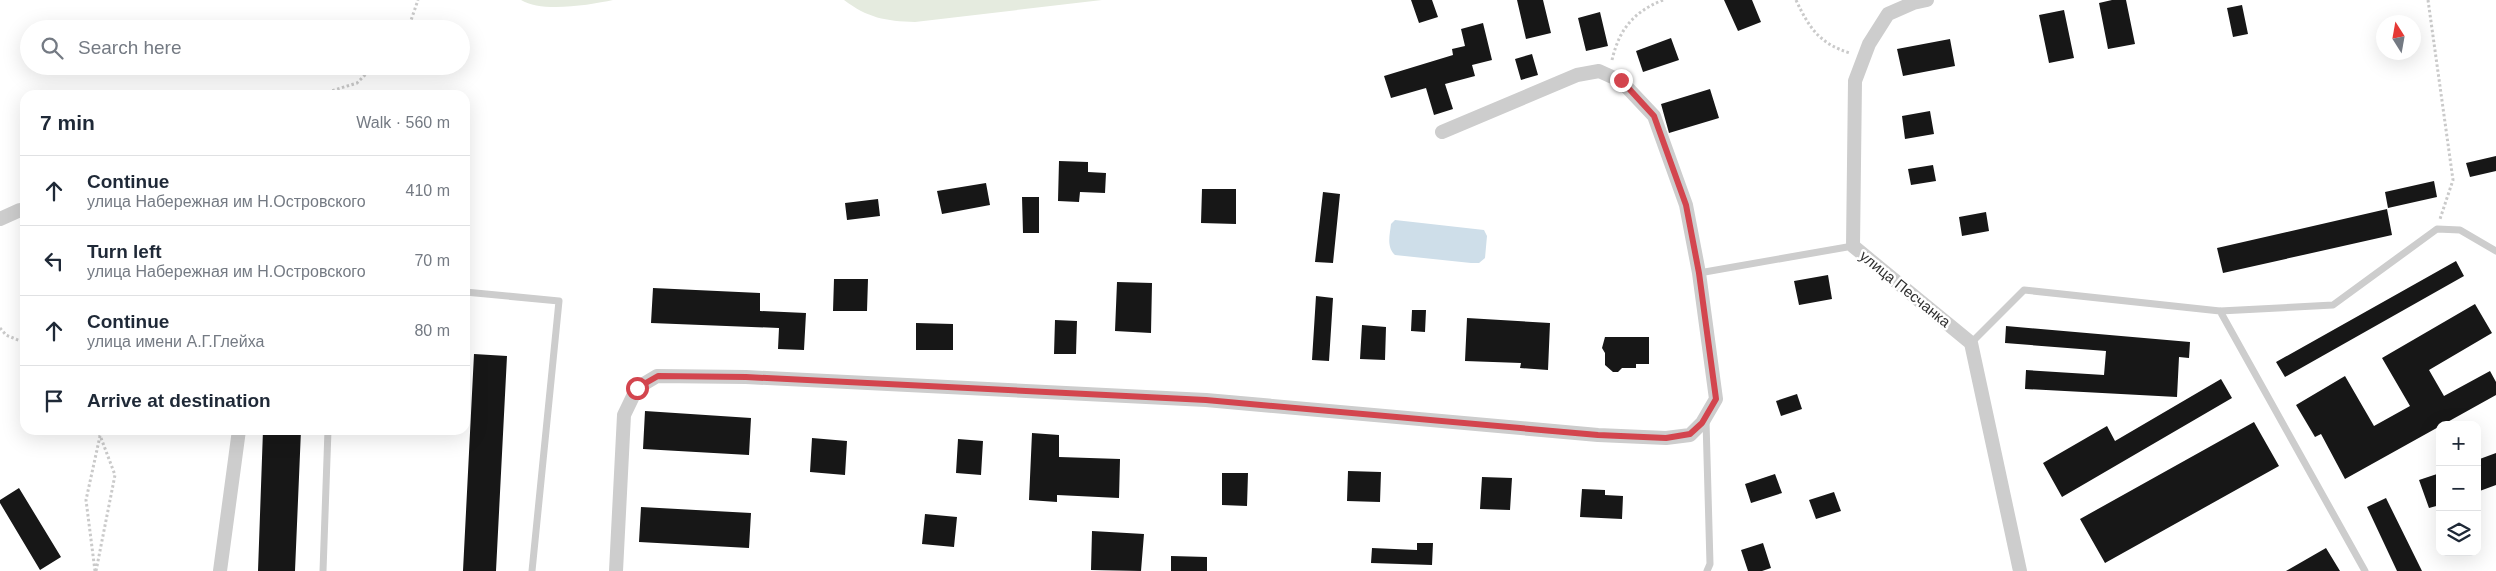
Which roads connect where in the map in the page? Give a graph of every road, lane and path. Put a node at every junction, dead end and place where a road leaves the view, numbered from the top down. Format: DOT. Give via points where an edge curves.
graph roads {
  1 [pos="418,0"];
  2 [pos="1663,0"];
  3 [pos="1796,0"];
  4 [pos="1926,0"];
  5 [pos="2428,0"];
  6 [pos="411,20"];
  7 [pos="1864,58"];
  8 [pos="366,75"];
  9 [pos="1609,76"];
  10 [pos="336,90"];
  11 [pos="1442,132"];
  12 [pos="20,210"];
  13 [pos="0,219"];
  14 [pos="2436,229"];
  15 [pos="1853,246"];
  16 [pos="2496,251"];
  17 [pos="1699,273"];
  18 [pos="470,293"];
  19 [pos="2220,311"];
  20 [pos="0,328"];
  21 [pos="20,340"];
  22 [pos="1970,343"];
  23 [pos="1706,415"];
  24 [pos="238,435"];
  25 [pos="328,435"];
  26 [pos="100,436"];
  27 [pos="1710,569"];
  28 [pos="96,571"];
  29 [pos="220,571"];
  30 [pos="323,571"];
  31 [pos="532,571"];
  32 [pos="616,571"];
  33 [pos="2020,571"];
  34 [pos="2365,571"];
  1 -- 6 [label="path"];
  2 -- 9 [label="path" via="1632,18 1620,32"];
  3 -- 7 [label="path" via="1806,23 1831,48"];
  4 -- 7 [label="street, улица Песчанка" via="1888,14"];
  5 -- 14 [label="path" via="2453,180"];
  7 -- 15 [label="street, улица Песчанка" via="1855,81"];
  8 -- 10 [label="path" via="357,84"];
  9 -- 11 [label="street" via="1599,71 1577,76"];
  9 -- 17 [label="street" via="1621,80 1654,116 1686,205"];
  12 -- 13 [label="street"];
  14 -- 16 [label="lane" via="2460,230"];
  14 -- 19 [label="lane" via="2332,305"];
  15 -- 17 [label="lane"];
  15 -- 22 [label="street, улица Песчанка"];
  17 -- 23 [label="street" via="1716,399"];
  18 -- 31 [label="lane" via="559,302"];
  19 -- 22 [label="lane" via="2024,290"];
  19 -- 34 [label="lane"];
  20 -- 21 [label="path" via="6,335"];
  22 -- 33 [label="street"];
  23 -- 27 [label="lane"];
  23 -- 32 [label="street" via="1690,434 1666,438 1598,435 1206,400 746,377 658,376 637,388 624,415"];
  24 -- 29 [label="street"];
  25 -- 30 [label="lane"];
  26 -- 28 [label="path" via="86,500"];
  26 -- 28 [label="path" via="115,475"];
}
